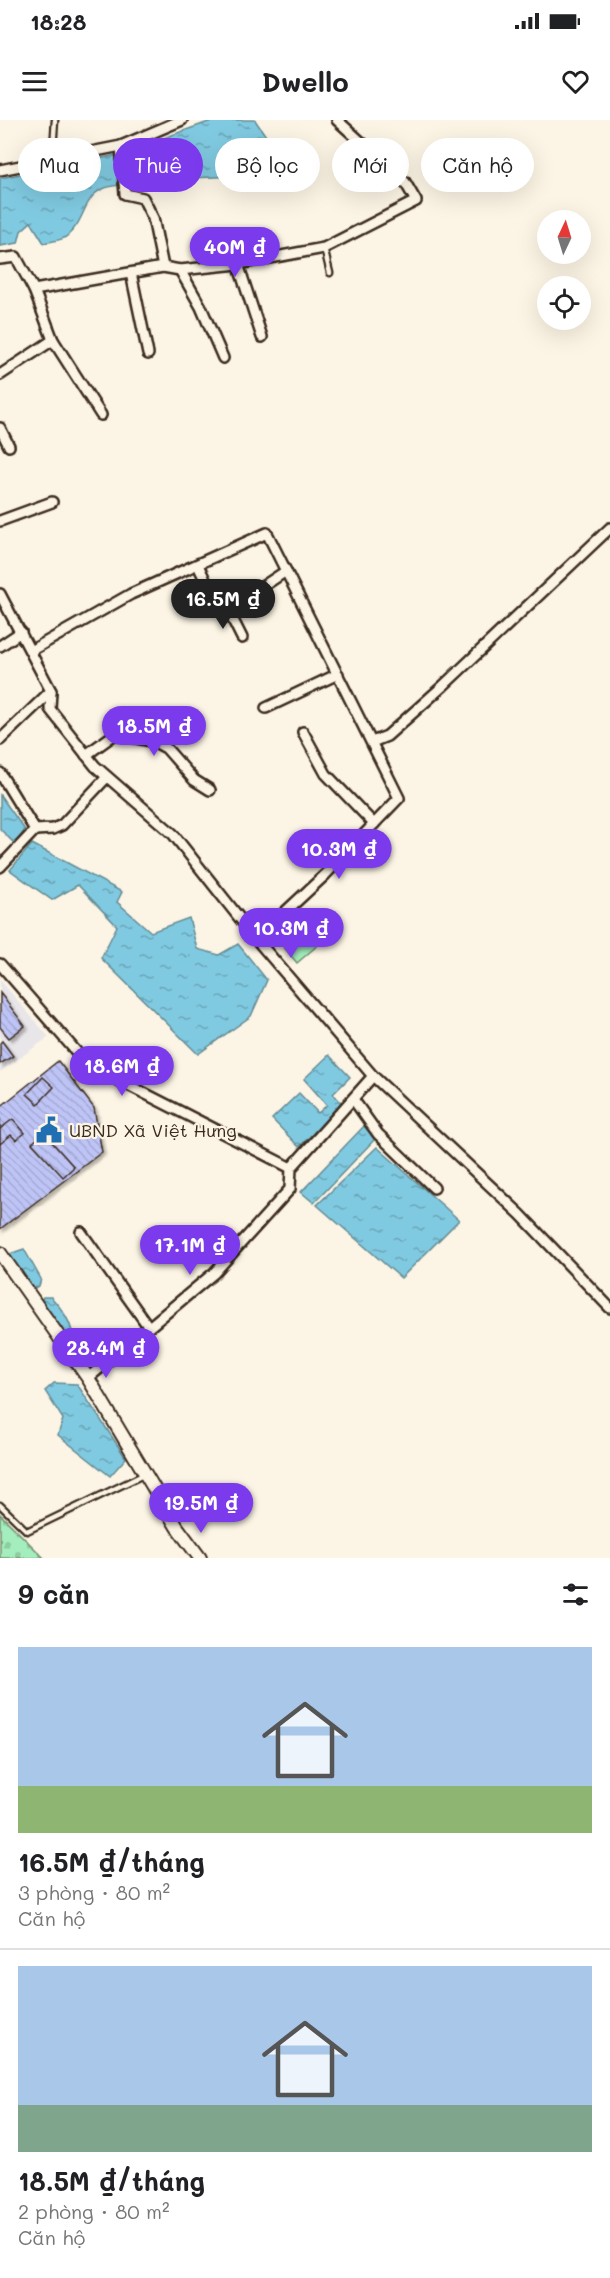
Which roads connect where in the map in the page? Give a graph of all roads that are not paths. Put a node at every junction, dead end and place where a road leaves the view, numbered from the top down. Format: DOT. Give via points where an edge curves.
graph roads {
  1 [pos="55,120"];
  2 [pos="337,120"];
  3 [pos="176,121"];
  4 [pos="54,138"];
  5 [pos="139,138"];
  6 [pos="18,166"];
  7 [pos="0,170"];
  8 [pos="125,192"];
  9 [pos="324,248"];
  10 [pos="0,259"];
  11 [pos="238,264"];
  12 [pos="163,267"];
  13 [pos="180,270"];
  14 [pos="131,273"];
  15 [pos="330,273"];
  16 [pos="34,290"];
  17 [pos="262,336"];
  18 [pos="53,340"];
  19 [pos="148,354"];
  20 [pos="223,358"];
  21 [pos="0,375"];
  22 [pos="102,415"];
  23 [pos="0,428"];
  24 [pos="9,446"];
  25 [pos="52,502"];
  26 [pos="0,520"];
  27 [pos="610,528"];
  28 [pos="198,565"];
  29 [pos="286,571"];
  30 [pos="0,594"];
  31 [pos="227,610"];
  32 [pos="21,632"];
  33 [pos="242,638"];
  34 [pos="0,646"];
  35 [pos="32,650"];
  36 [pos="338,674"];
  37 [pos="51,691"];
  38 [pos="266,708"];
  39 [pos="303,732"];
  40 [pos="0,740"];
  41 [pos="372,742"];
  42 [pos="86,755"];
  43 [pos="0,773"];
  44 [pos="107,777"];
  45 [pos="210,790"];
  46 [pos="374,824"];
  47 [pos="35,830"];
  48 [pos="0,867"];
  49 [pos="256,939"];
  50 [pos="0,964"];
  51 [pos="374,1076"];
  52 [pos="353,1099"];
  53 [pos="291,1168"];
  54 [pos="434,1188"];
  55 [pos="81,1232"];
  56 [pos="0,1253"];
  57 [pos="610,1308"];
  58 [pos="148,1326"];
  59 [pos="88,1378"];
  60 [pos="146,1474"];
  61 [pos="0,1505"];
  62 [pos="200,1558"];
  1 -- 4 [label="lane"];
  2 -- 9 [label="street" via="405,182 416,201"];
  3 -- 5 [label="street"];
  6 -- 7 [label="street"];
  8 -- 12 [label="street" via="143,198 153,218"];
  9 -- 11 [label="street"];
  9 -- 15 [label="lane"];
  10 -- 16 [label="street" via="16,257"];
  11 -- 13 [label="street"];
  11 -- 17 [label="street"];
  12 -- 13 [label="street"];
  12 -- 14 [label="street"];
  13 -- 20 [label="street"];
  14 -- 16 [label="street"];
  14 -- 19 [label="street"];
  16 -- 18 [label="street"];
  18 -- 21 [label="street"];
  18 -- 22 [label="street"];
  23 -- 24 [label="street"];
  25 -- 26 [label="street"];
  27 -- 41 [label="street" via="443,686 387,736"];
  28 -- 29 [label="street" via="267,533"];
  28 -- 31 [label="street"];
  28 -- 35 [label="street" via="131,594"];
  29 -- 31 [label="street"];
  29 -- 36 [label="street"];
  30 -- 32 [label="street"];
  31 -- 33 [label="street"];
  32 -- 34 [label="street"];
  32 -- 35 [label="street"];
  35 -- 37 [label="street"];
  36 -- 38 [label="street"];
  36 -- 41 [label="street"];
  37 -- 40 [label="street"];
  37 -- 42 [label="street" via="50,710"];
  39 -- 46 [label="street" via="326,774"];
  41 -- 46 [label="street" via="399,798"];
  42 -- 44 [label="street"];
  42 -- 45 [label="street" via="115,734 155,742"];
  43 -- 47 [label="street"];
  44 -- 47 [label="street" via="62,825"];
  44 -- 49 [label="street" via="173,834"];
  46 -- 49 [label="street"];
  47 -- 48 [label="street"];
  49 -- 51 [label="street"];
  50 -- 53 [label="street" via="87,1064"];
  51 -- 52 [label="street"];
  51 -- 57 [label="street" via="520,1214"];
  52 -- 53 [label="street"];
  52 -- 54 [label="street" via="378,1134"];
  53 -- 58 [label="street" via="290,1189 214,1273"];
  55 -- 58 [label="street"];
  56 -- 59 [label="main road"];
  58 -- 59 [label="street"];
  59 -- 60 [label="main road"];
  60 -- 61 [label="lane" via="27,1531"];
  60 -- 62 [label="main road"];
}
